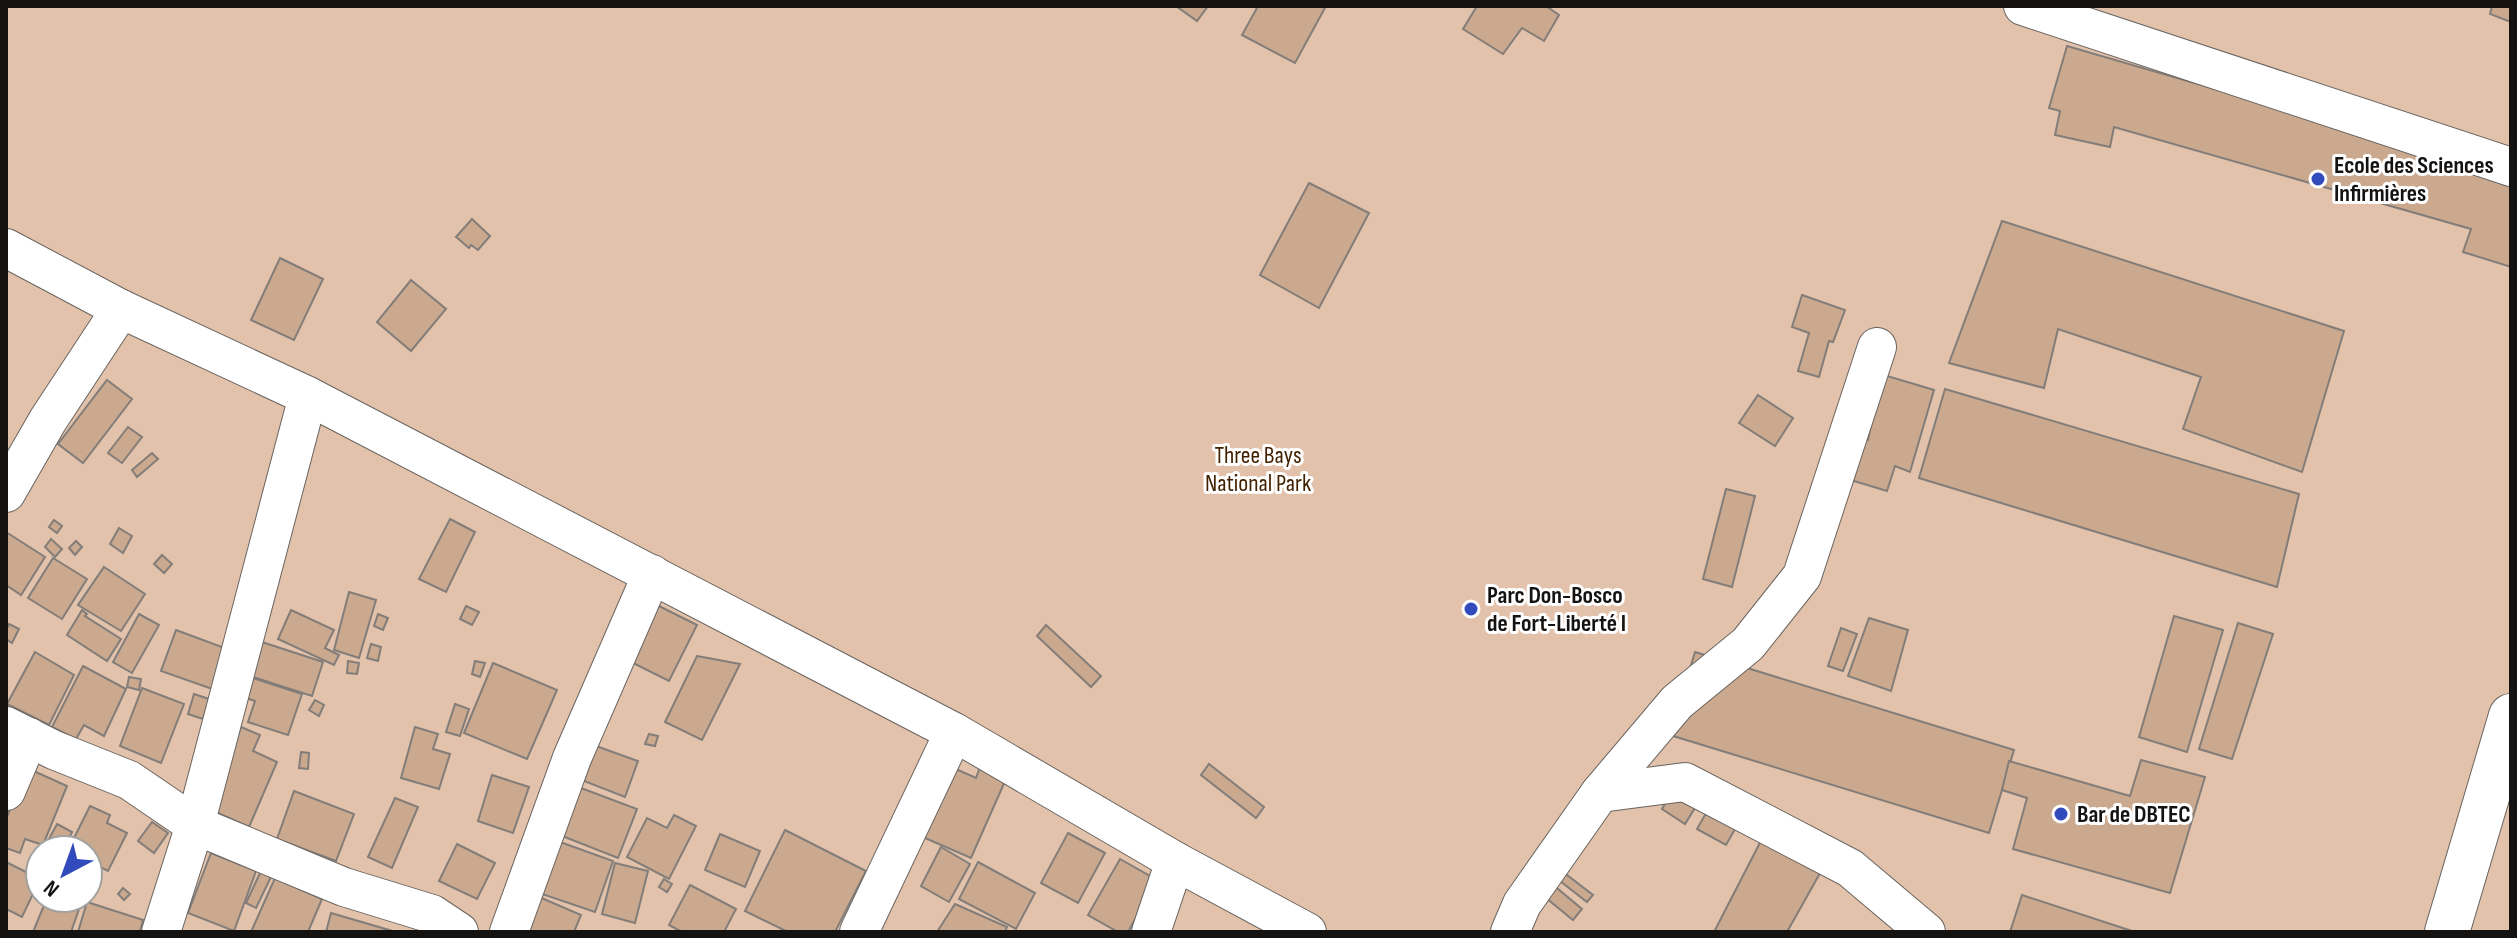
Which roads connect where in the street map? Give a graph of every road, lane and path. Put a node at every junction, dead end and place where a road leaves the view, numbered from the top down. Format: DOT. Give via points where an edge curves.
graph roads {
  1 [pos="2023,6"];
  2 [pos="2511,167"];
  3 [pos="6,248"];
  4 [pos="121,309"];
  5 [pos="1877,347"];
  6 [pos="308,396"];
  7 [pos="6,493"];
  8 [pos="652,574"];
  9 [pos="2511,716"];
  10 [pos="17,731"];
  11 [pos="954,732"];
  12 [pos="6,791"];
  13 [pos="1600,793"];
  14 [pos="195,825"];
  15 [pos="1175,861"];
  16 [pos="161,932"];
  17 [pos="459,932"];
  18 [pos="509,932"];
  19 [pos="859,932"];
  20 [pos="1151,932"];
  21 [pos="1307,932"];
  22 [pos="1510,932"];
  23 [pos="1926,932"];
  24 [pos="2447,932"];
  1 -- 2 [label="street"];
  3 -- 4 [label="street"];
  4 -- 6 [label="street"];
  4 -- 7 [label="street"];
  5 -- 13 [label="street" via="1802,576 1748,644 1677,702"];
  6 -- 8 [label="street"];
  6 -- 14 [label="street"];
  8 -- 11 [label="street"];
  8 -- 18 [label="street" via="572,758"];
  9 -- 24 [label="main road"];
  10 -- 12 [label="street"];
  10 -- 14 [label="street" via="129,780"];
  11 -- 15 [label="street"];
  11 -- 19 [label="street"];
  13 -- 22 [label="street" via="1522,904"];
  13 -- 23 [label="street" via="1685,782 1850,868"];
  14 -- 16 [label="street"];
  14 -- 17 [label="street" via="344,887 432,914"];
  15 -- 20 [label="street"];
  15 -- 21 [label="street"];
}
